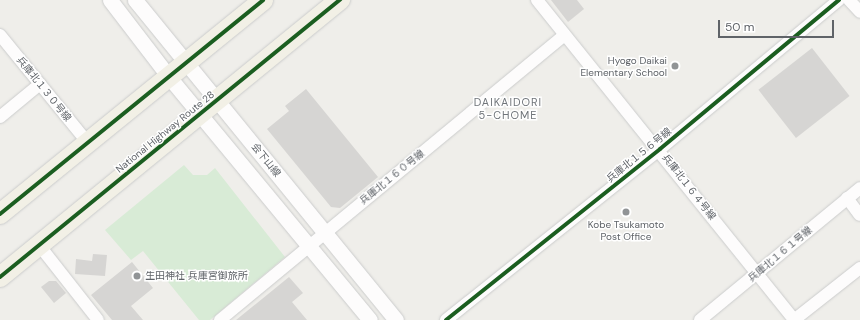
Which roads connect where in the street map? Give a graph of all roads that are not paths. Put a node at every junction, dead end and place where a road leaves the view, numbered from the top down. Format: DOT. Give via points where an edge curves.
graph roads {
  1 [pos="110,0"];
  2 [pos="135,0"];
  3 [pos="263,0"];
  4 [pos="340,0"];
  5 [pos="537,0"];
  6 [pos="839,0"];
  7 [pos="849,0"];
  8 [pos="860,12"];
  9 [pos="565,35"];
  10 [pos="0,36"];
  11 [pos="185,64"];
  12 [pos="169,77"];
  13 [pos="40,84"];
  14 [pos="217,101"];
  15 [pos="200,114"];
  16 [pos="0,117"];
  17 [pos="88,143"];
  18 [pos="660,149"];
  19 [pos="860,188"];
  20 [pos="847,198"];
  21 [pos="0,214"];
  22 [pos="860,215"];
  23 [pos="325,233"];
  24 [pos="39,245"];
  25 [pos="310,246"];
  26 [pos="860,268"];
  27 [pos="757,274"];
  28 [pos="0,277"];
  29 [pos="98,320"];
  30 [pos="220,320"];
  31 [pos="370,320"];
  32 [pos="396,320"];
  33 [pos="446,320"];
  34 [pos="700,320"];
  35 [pos="794,320"];
  1 -- 12 [label="street, 会下山線"];
  2 -- 11 [label="street, 会下山線"];
  3 -- 11 [label="highway"];
  4 -- 14 [label="highway, National Highway Route 28"];
  5 -- 9 [label="street, 兵庫北１６４号線"];
  6 -- 18 [label="street, 兵庫北１５６号線"];
  7 -- 8 [label="street"];
  9 -- 18 [label="street, 兵庫北１６４号線"];
  9 -- 23 [label="street, 兵庫北１６０号線"];
  10 -- 13 [label="street, 兵庫北１３０号線"];
  11 -- 12 [label="highway"];
  11 -- 14 [label="street, 会下山線"];
  12 -- 15 [label="street, 会下山線"];
  12 -- 17 [label="highway"];
  13 -- 16 [label="street"];
  13 -- 17 [label="street, 兵庫北１３０号線"];
  14 -- 15 [label="highway, National Highway Route 28"];
  14 -- 23 [label="street, 会下山線"];
  15 -- 24 [label="highway, National Highway Route 28"];
  15 -- 25 [label="street, 会下山線"];
  17 -- 21 [label="highway"];
  18 -- 27 [label="street, 兵庫北１６４号線"];
  18 -- 33 [label="street, 兵庫北１５６号線"];
  19 -- 20 [label="street, 兵庫北１６１号線"];
  20 -- 22 [label="street"];
  20 -- 27 [label="street, 兵庫北１６１号線"];
  23 -- 25 [label="street, 兵庫北１６０号線"];
  23 -- 32 [label="street, 会下山線"];
  24 -- 28 [label="highway, National Highway Route 28"];
  24 -- 29 [label="street"];
  25 -- 30 [label="street, 兵庫北１６０号線"];
  25 -- 31 [label="street, 会下山線"];
  26 -- 35 [label="street"];
  27 -- 34 [label="street, 兵庫北１６１号線"];
  27 -- 35 [label="street, 兵庫北１６４号線"];
}
